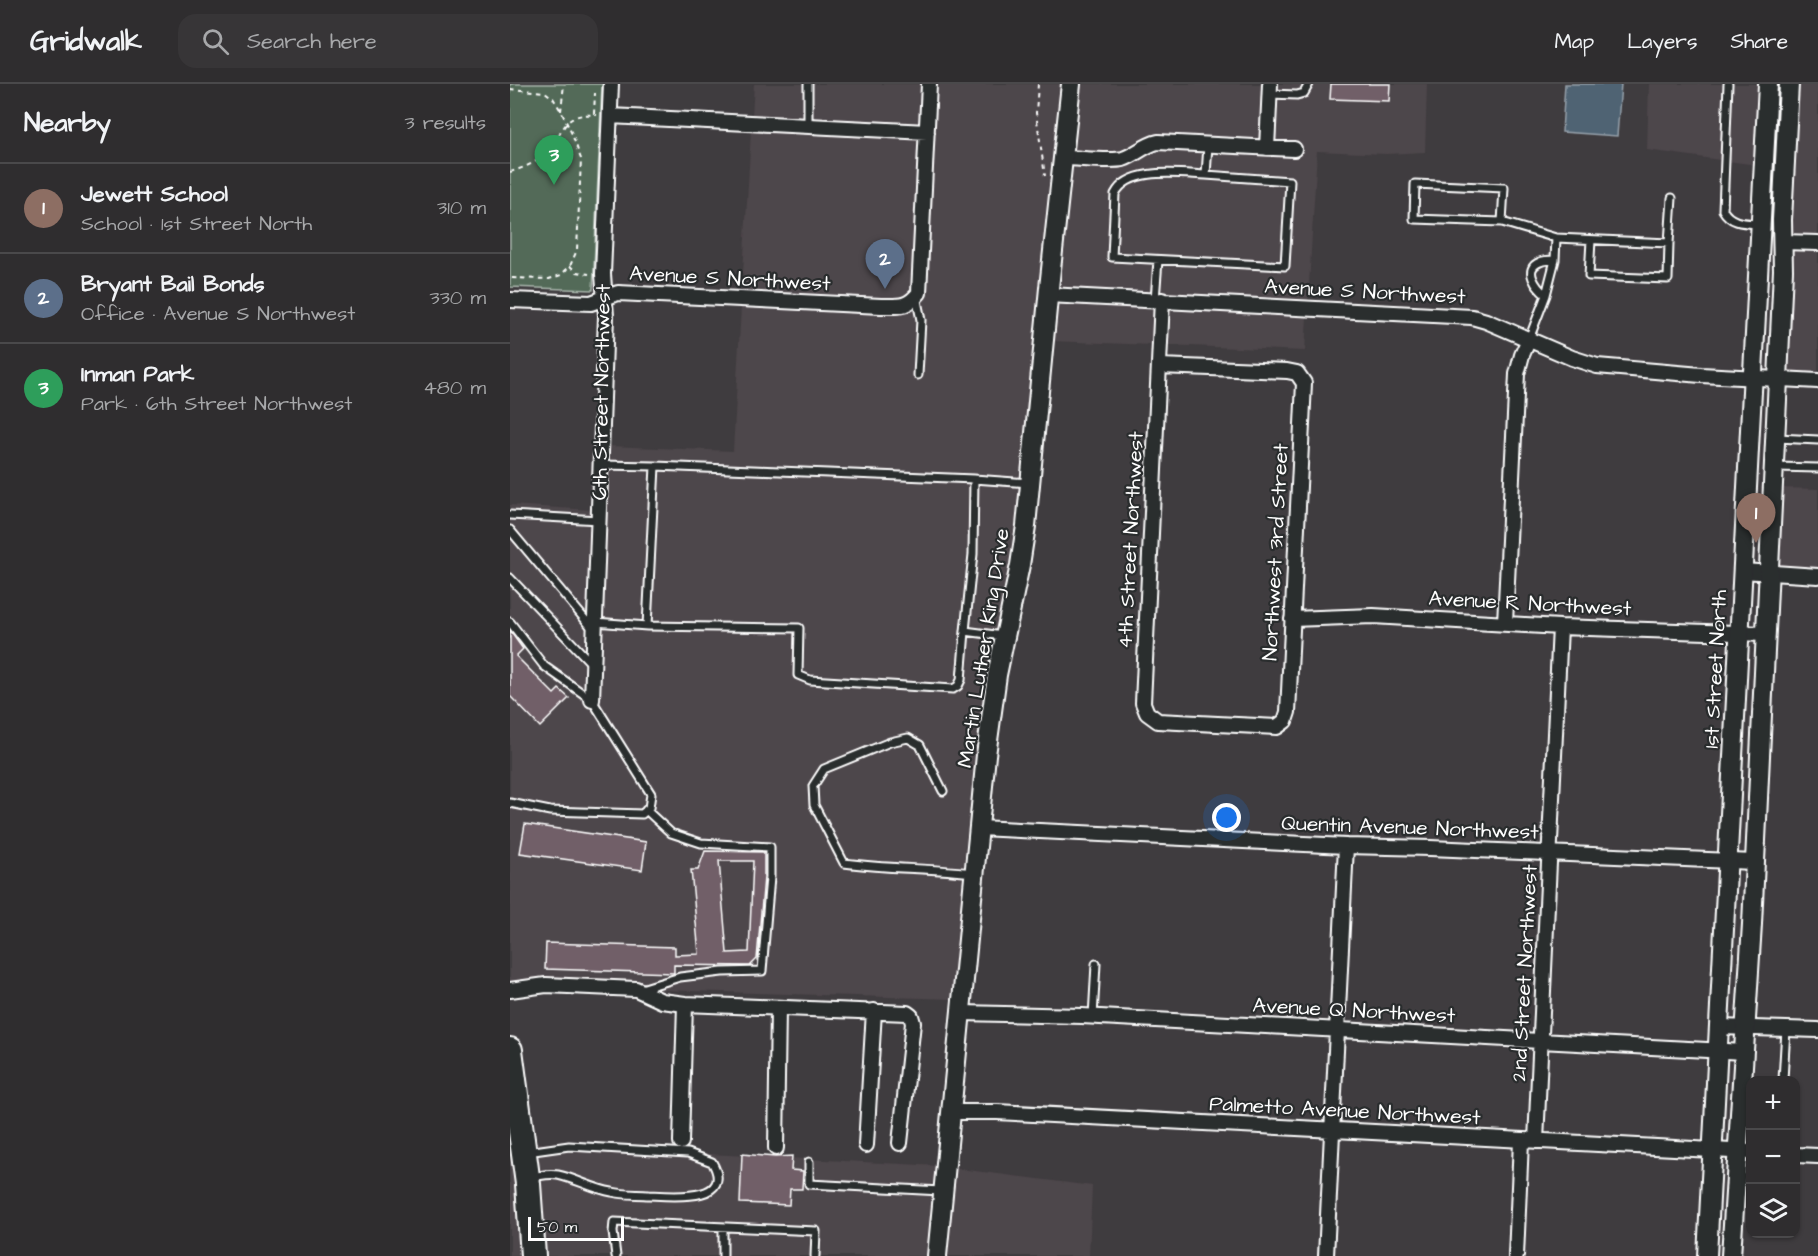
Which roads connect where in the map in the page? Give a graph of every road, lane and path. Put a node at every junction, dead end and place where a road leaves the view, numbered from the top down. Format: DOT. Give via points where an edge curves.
graph roads {
  1 [pos="564,84"];
  2 [pos="611,84"];
  3 [pos="808,84"];
  4 [pos="929,84"];
  5 [pos="1038,84"];
  6 [pos="1071,84"];
  7 [pos="1310,84"];
  8 [pos="1728,84"];
  9 [pos="1768,84"];
  10 [pos="1789,84"];
  11 [pos="510,89"];
  12 [pos="1270,89"];
  13 [pos="595,93"];
  14 [pos="561,111"];
  15 [pos="594,114"];
  16 [pos="610,116"];
  17 [pos="566,123"];
  18 [pos="808,126"];
  19 [pos="927,132"];
  20 [pos="1208,145"];
  21 [pos="1267,148"];
  22 [pos="1294,149"];
  23 [pos="1064,158"];
  24 [pos="510,172"];
  25 [pos="1206,175"];
  26 [pos="1046,184"];
  27 [pos="1672,198"];
  28 [pos="1502,222"];
  29 [pos="1761,224"];
  30 [pos="1556,238"];
  31 [pos="1591,240"];
  32 [pos="1783,242"];
  33 [pos="1669,243"];
  34 [pos="1818,243"];
  35 [pos="1158,260"];
  36 [pos="1555,260"];
  37 [pos="570,266"];
  38 [pos="592,274"];
  39 [pos="510,278"];
  40 [pos="1048,295"];
  41 [pos="1546,295"];
  42 [pos="605,298"];
  43 [pos="914,299"];
  44 [pos="510,300"];
  45 [pos="1159,300"];
  46 [pos="1529,339"];
  47 [pos="1160,366"];
  48 [pos="918,375"];
  49 [pos="1754,377"];
  50 [pos="1778,379"];
  51 [pos="1818,381"];
  52 [pos="1775,438"];
  53 [pos="1818,440"];
  54 [pos="601,465"];
  55 [pos="655,466"];
  56 [pos="1773,467"];
  57 [pos="1818,468"];
  58 [pos="974,479"];
  59 [pos="1030,483"];
  60 [pos="510,515"];
  61 [pos="599,520"];
  62 [pos="510,530"];
  63 [pos="1743,571"];
  64 [pos="1768,573"];
  65 [pos="1818,576"];
  66 [pos="510,578"];
  67 [pos="1292,619"];
  68 [pos="510,622"];
  69 [pos="1505,623"];
  70 [pos="595,626"];
  71 [pos="647,626"];
  72 [pos="1560,627"];
  73 [pos="965,631"];
  74 [pos="1740,633"];
  75 [pos="1765,634"];
  76 [pos="1005,636"];
  77 [pos="593,665"];
  78 [pos="592,700"];
  79 [pos="1282,724"];
  80 [pos="943,791"];
  81 [pos="514,804"];
  82 [pos="646,810"];
  83 [pos="510,812"];
  84 [pos="979,828"];
  85 [pos="1346,846"];
  86 [pos="1551,853"];
  87 [pos="1729,860"];
  88 [pos="1755,862"];
  89 [pos="975,873"];
  90 [pos="1096,964"];
  91 [pos="510,990"];
  92 [pos="638,990"];
  93 [pos="685,1004"];
  94 [pos="778,1008"];
  95 [pos="874,1011"];
  96 [pos="962,1012"];
  97 [pos="1093,1017"];
  98 [pos="1719,1027"];
  99 [pos="1746,1028"];
  100 [pos="1786,1029"];
  101 [pos="1818,1030"];
  102 [pos="1336,1031"];
  103 [pos="1540,1041"];
  104 [pos="510,1050"];
  105 [pos="1718,1050"];
  106 [pos="1744,1052"];
  107 [pos="1783,1076"];
  108 [pos="951,1112"];
  109 [pos="1332,1130"];
  110 [pos="1521,1141"];
  111 [pos="681,1142"];
  112 [pos="1536,1142"];
  113 [pos="900,1143"];
  114 [pos="866,1145"];
  115 [pos="776,1148"];
  116 [pos="1712,1149"];
  117 [pos="1744,1152"];
  118 [pos="524,1153"];
  119 [pos="1800,1155"];
  120 [pos="1818,1156"];
  121 [pos="809,1162"];
  122 [pos="527,1178"];
  123 [pos="944,1192"];
  124 [pos="723,1227"];
  125 [pos="533,1256"];
  126 [pos="616,1256"];
  127 [pos="723,1256"];
  128 [pos="815,1256"];
  129 [pos="937,1256"];
  130 [pos="1326,1256"];
  131 [pos="1516,1256"];
  132 [pos="1707,1256"];
  133 [pos="1731,1256"];
  1 -- 14 [label="path"];
  2 -- 16 [label="street, 6th Street Northwest"];
  3 -- 18 [label="lane"];
  4 -- 19 [label="street"];
  5 -- 26 [label="path" via="1036,113"];
  6 -- 23 [label="main road, Martin Luther King Drive"];
  7 -- 12 [label="lane" via="1297,95"];
  8 -- 29 [label="lane" via="1723,210 1736,222"];
  9 -- 29 [label="main road, 1st Street North"];
  10 -- 32 [label="main road"];
  11 -- 14 [label="path" via="545,92"];
  12 -- 21 [label="street"];
  13 -- 15 [label="path"];
  14 -- 17 [label="path"];
  15 -- 16 [label="path"];
  15 -- 17 [label="path" via="577,116"];
  16 -- 18 [label="street"];
  16 -- 42 [label="street, 6th Street Northwest"];
  17 -- 24 [label="path" via="543,156"];
  17 -- 37 [label="path" via="581,159 577,250"];
  18 -- 19 [label="street"];
  19 -- 43 [label="street" via="919,293"];
  20 -- 21 [label="street"];
  20 -- 23 [label="street" via="1158,142 1120,160"];
  20 -- 25 [label="lane"];
  21 -- 22 [label="street"];
  23 -- 40 [label="main road, Martin Luther King Drive"];
  25 -- 35 [label="lane" via="1155,174 1139,177 1117,189 1112,257"];
  25 -- 35 [label="lane" via="1290,181 1285,266"];
  27 -- 33 [label="lane"];
  28 -- 28 [label="lane" via="1414,219 1414,184 1504,188"];
  28 -- 30 [label="lane"];
  29 -- 49 [label="main road, 1st Street North"];
  30 -- 31 [label="lane"];
  30 -- 36 [label="lane"];
  31 -- 33 [label="lane"];
  31 -- 33 [label="lane" via="1589,276 1657,279 1668,279"];
  32 -- 34 [label="street"];
  32 -- 50 [label="main road"];
  35 -- 45 [label="lane"];
  36 -- 41 [label="lane"];
  36 -- 41 [label="lane" via="1540,261 1533,267 1536,287"];
  37 -- 38 [label="path" via="577,272"];
  37 -- 39 [label="path" via="549,279"];
  40 -- 45 [label="street, Avenue S Northwest"];
  40 -- 59 [label="main road, Martin Luther King Drive"];
  41 -- 46 [label="lane"];
  42 -- 43 [label="street, Avenue S Northwest" via="618,294 881,306 902,306"];
  42 -- 44 [label="street, Avenue S Northwest" via="591,303"];
  42 -- 54 [label="street, 6th Street Northwest"];
  43 -- 48 [label="lane" via="921,320"];
  45 -- 46 [label="street, Avenue S Northwest" via="1472,317"];
  45 -- 47 [label="street, 4th Street Northwest"];
  46 -- 49 [label="street, Avenue S Northwest" via="1597,366"];
  46 -- 69 [label="street" via="1517,374"];
  47 -- 67 [label="street, Northwest 3rd Street" via="1287,371 1297,373 1304,383"];
  47 -- 79 [label="street, 4th Street Northwest" via="1143,703 1149,715 1158,721 1257,727"];
  49 -- 50 [label="street, Avenue S Northwest"];
  49 -- 63 [label="main road, 1st Street North"];
  50 -- 51 [label="street, Avenue S Northwest"];
  50 -- 52 [label="main road"];
  52 -- 53 [label="lane"];
  52 -- 56 [label="main road"];
  54 -- 55 [label="lane"];
  54 -- 61 [label="street, 6th Street Northwest"];
  55 -- 58 [label="lane"];
  55 -- 71 [label="lane"];
  56 -- 57 [label="lane"];
  56 -- 64 [label="main road"];
  58 -- 59 [label="lane"];
  58 -- 73 [label="lane" via="973,555"];
  59 -- 76 [label="main road, Martin Luther King Drive" via="1020,565"];
  60 -- 61 [label="lane"];
  61 -- 70 [label="street, 6th Street Northwest"];
  62 -- 70 [label="lane"];
  63 -- 64 [label="street"];
  63 -- 74 [label="main road, 1st Street North"];
  64 -- 65 [label="street"];
  64 -- 75 [label="main road"];
  66 -- 77 [label="lane"];
  67 -- 69 [label="street, Avenue R Northwest" via="1373,616"];
  67 -- 79 [label="street, Northwest 3rd Street" via="1288,712"];
  68 -- 78 [label="lane" via="544,666"];
  69 -- 72 [label="street, Avenue R Northwest"];
  70 -- 71 [label="lane"];
  70 -- 77 [label="street, 6th Street Northwest"];
  71 -- 73 [label="lane" via="799,628 798,675 810,680 953,689 961,680"];
  72 -- 74 [label="street, Avenue R Northwest"];
  72 -- 86 [label="street, 2nd Street Northwest"];
  73 -- 76 [label="lane"];
  74 -- 75 [label="street, Avenue R Northwest"];
  74 -- 87 [label="main road, 1st Street North"];
  75 -- 88 [label="main road"];
  76 -- 84 [label="main road, Martin Luther King Drive" via="992,705"];
  77 -- 78 [label="street, 6th Street Northwest"];
  78 -- 82 [label="lane" via="651,794 650,808"];
  80 -- 89 [label="lane" via="920,745 908,738 824,769 813,786 814,805 844,863"];
  81 -- 82 [label="lane" via="550,811 642,814"];
  81 -- 83 [label="lane"];
  82 -- 92 [label="lane" via="671,833 700,843 770,847 770,877 762,971 680,977"];
  84 -- 85 [label="street, Quentin Avenue Northwest"];
  84 -- 89 [label="main road, Martin Luther King Drive"];
  85 -- 86 [label="street, Quentin Avenue Northwest"];
  85 -- 102 [label="street"];
  86 -- 87 [label="street, Quentin Avenue Northwest"];
  86 -- 103 [label="street, 2nd Street Northwest"];
  87 -- 88 [label="street, Quentin Avenue Northwest"];
  87 -- 98 [label="main road, 1st Street North"];
  88 -- 99 [label="main road"];
  89 -- 96 [label="main road, Martin Luther King Drive"];
  90 -- 97 [label="lane"];
  91 -- 92 [label="street" via="546,985"];
  92 -- 93 [label="street" via="662,1001"];
  93 -- 94 [label="street"];
  93 -- 111 [label="street"];
  94 -- 95 [label="street"];
  94 -- 115 [label="street"];
  95 -- 113 [label="street" via="907,1013 913,1023"];
  95 -- 114 [label="street"];
  96 -- 97 [label="street, Avenue Q Northwest"];
  96 -- 108 [label="main road, Martin Luther King Drive"];
  97 -- 102 [label="street, Avenue Q Northwest"];
  98 -- 99 [label="street"];
  98 -- 105 [label="main road, 1st Street North"];
  99 -- 100 [label="street"];
  99 -- 106 [label="main road"];
  100 -- 101 [label="street"];
  100 -- 107 [label="lane"];
  102 -- 103 [label="street, Avenue Q Northwest"];
  102 -- 109 [label="street"];
  103 -- 105 [label="street, Avenue Q Northwest"];
  103 -- 112 [label="street, 2nd Street Northwest"];
  104 -- 118 [label="highway"];
  105 -- 106 [label="street, Avenue Q Northwest"];
  105 -- 116 [label="main road, 1st Street North"];
  106 -- 117 [label="main road"];
  108 -- 109 [label="street, Palmetto Avenue Northwest"];
  108 -- 123 [label="main road, Martin Luther King Drive"];
  109 -- 110 [label="street, Palmetto Avenue Northwest"];
  109 -- 130 [label="street"];
  110 -- 112 [label="street, Palmetto Avenue Northwest"];
  110 -- 131 [label="street"];
  112 -- 116 [label="street, Palmetto Avenue Northwest"];
  116 -- 117 [label="street, Palmetto Avenue Northwest"];
  116 -- 132 [label="main road, 1st Street North"];
  117 -- 133 [label="main road"];
  118 -- 122 [label="highway"];
  118 -- 122 [label="lane" via="569,1146 688,1153 712,1162 717,1170 710,1189 686,1197 614,1193 558,1175"];
  119 -- 120 [label="street"];
  121 -- 123 [label="lane" via="809,1184"];
  122 -- 125 [label="highway"];
  123 -- 129 [label="main road, Martin Luther King Drive"];
  124 -- 126 [label="lane" via="614,1222"];
  124 -- 127 [label="lane"];
  124 -- 128 [label="lane" via="816,1231"];
}
